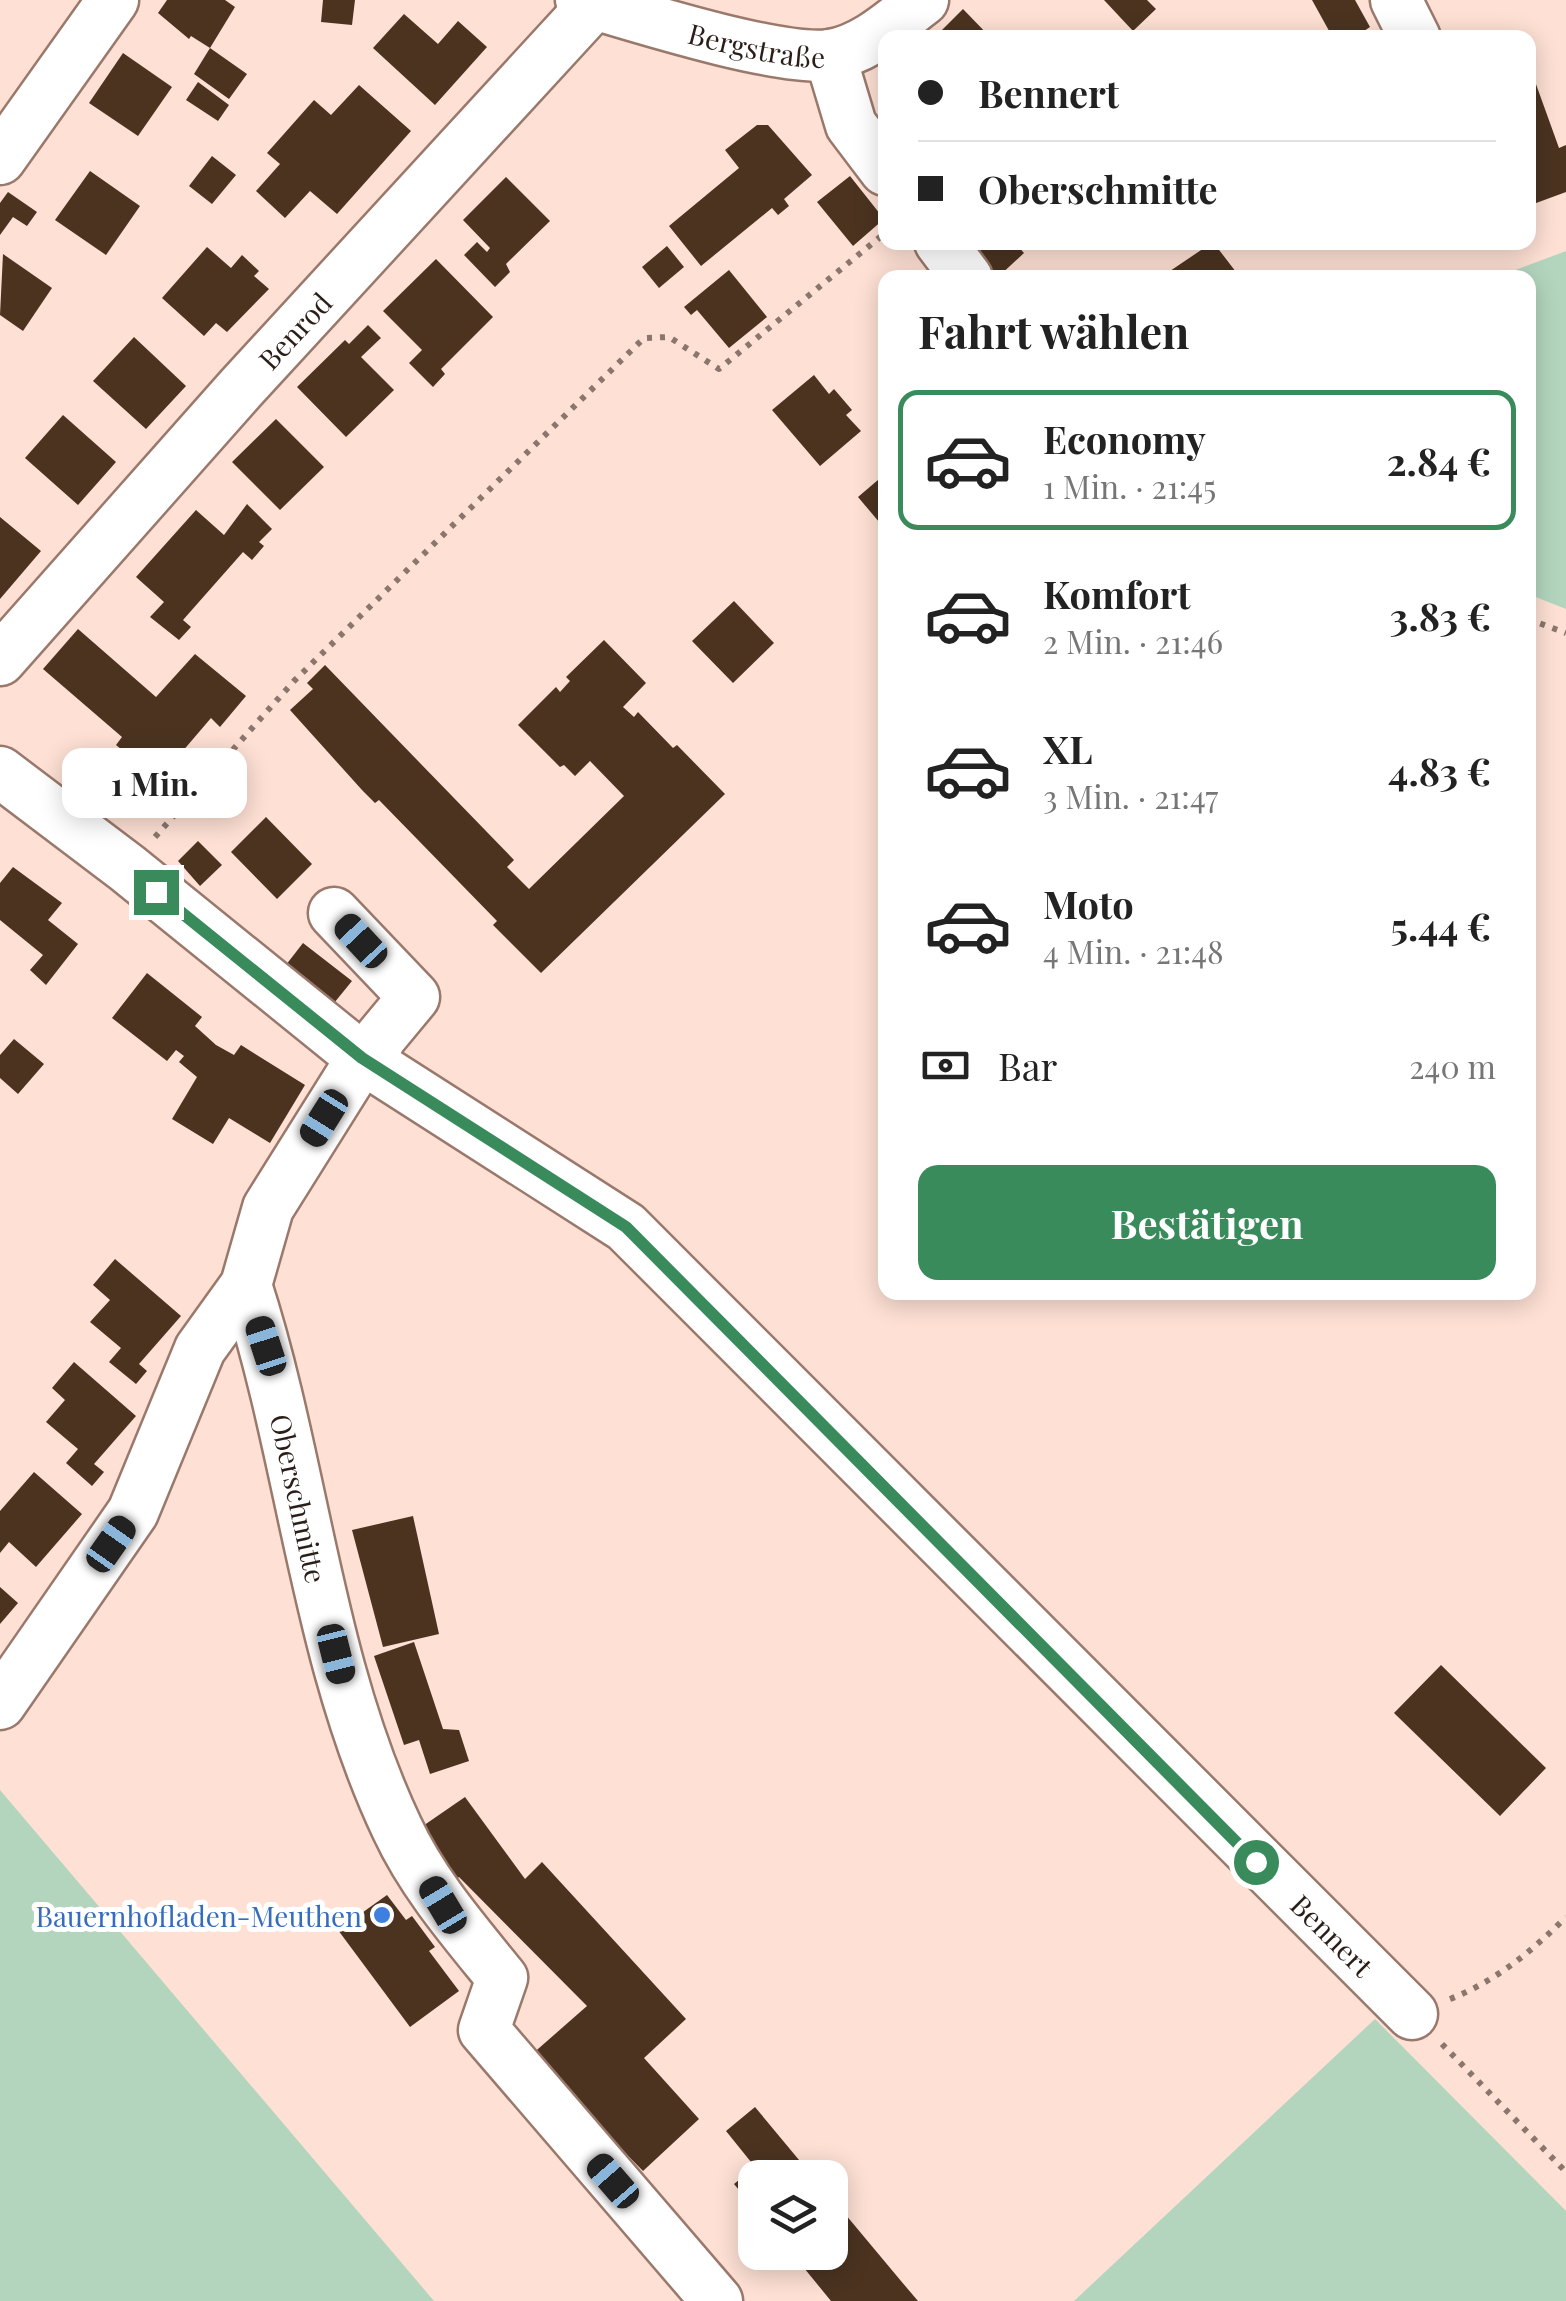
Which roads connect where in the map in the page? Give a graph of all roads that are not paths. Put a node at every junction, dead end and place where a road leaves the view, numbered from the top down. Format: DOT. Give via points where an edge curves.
graph roads {
  1 [pos="113,0"];
  2 [pos="923,0"];
  3 [pos="1396,0"];
  4 [pos="588,2"];
  5 [pos="883,30"];
  6 [pos="1411,30"];
  7 [pos="878,34"];
  8 [pos="830,55"];
  9 [pos="0,159"];
  10 [pos="878,161"];
  11 [pos="0,660"];
  12 [pos="0,772"];
  13 [pos="334,912"];
  14 [pos="366,1060"];
  15 [pos="246,1285"];
  16 [pos="0,1704"];
  17 [pos="1412,2014"];
  18 [pos="717,2301"];
  1 -- 9 [label="street"];
  2 -- 5 [label="street, Bergstraße"];
  3 -- 6 [label="street"];
  4 -- 8 [label="street, Bergstraße" via="785,53"];
  4 -- 11 [label="street, Benrod"];
  7 -- 8 [label="street, Bergstraße"];
  8 -- 10 [label="street" via="851,126"];
  12 -- 14 [label="street"];
  13 -- 14 [label="street" via="414,997"];
  14 -- 15 [label="street" via="268,1208"];
  14 -- 17 [label="street, Bennert" via="626,1227"];
  15 -- 16 [label="street" via="200,1348 133,1512"];
  15 -- 18 [label="street, Oberschmitte" via="276,1376 354,1727 398,1832 443,1905 502,1978 484,2030"];
}
